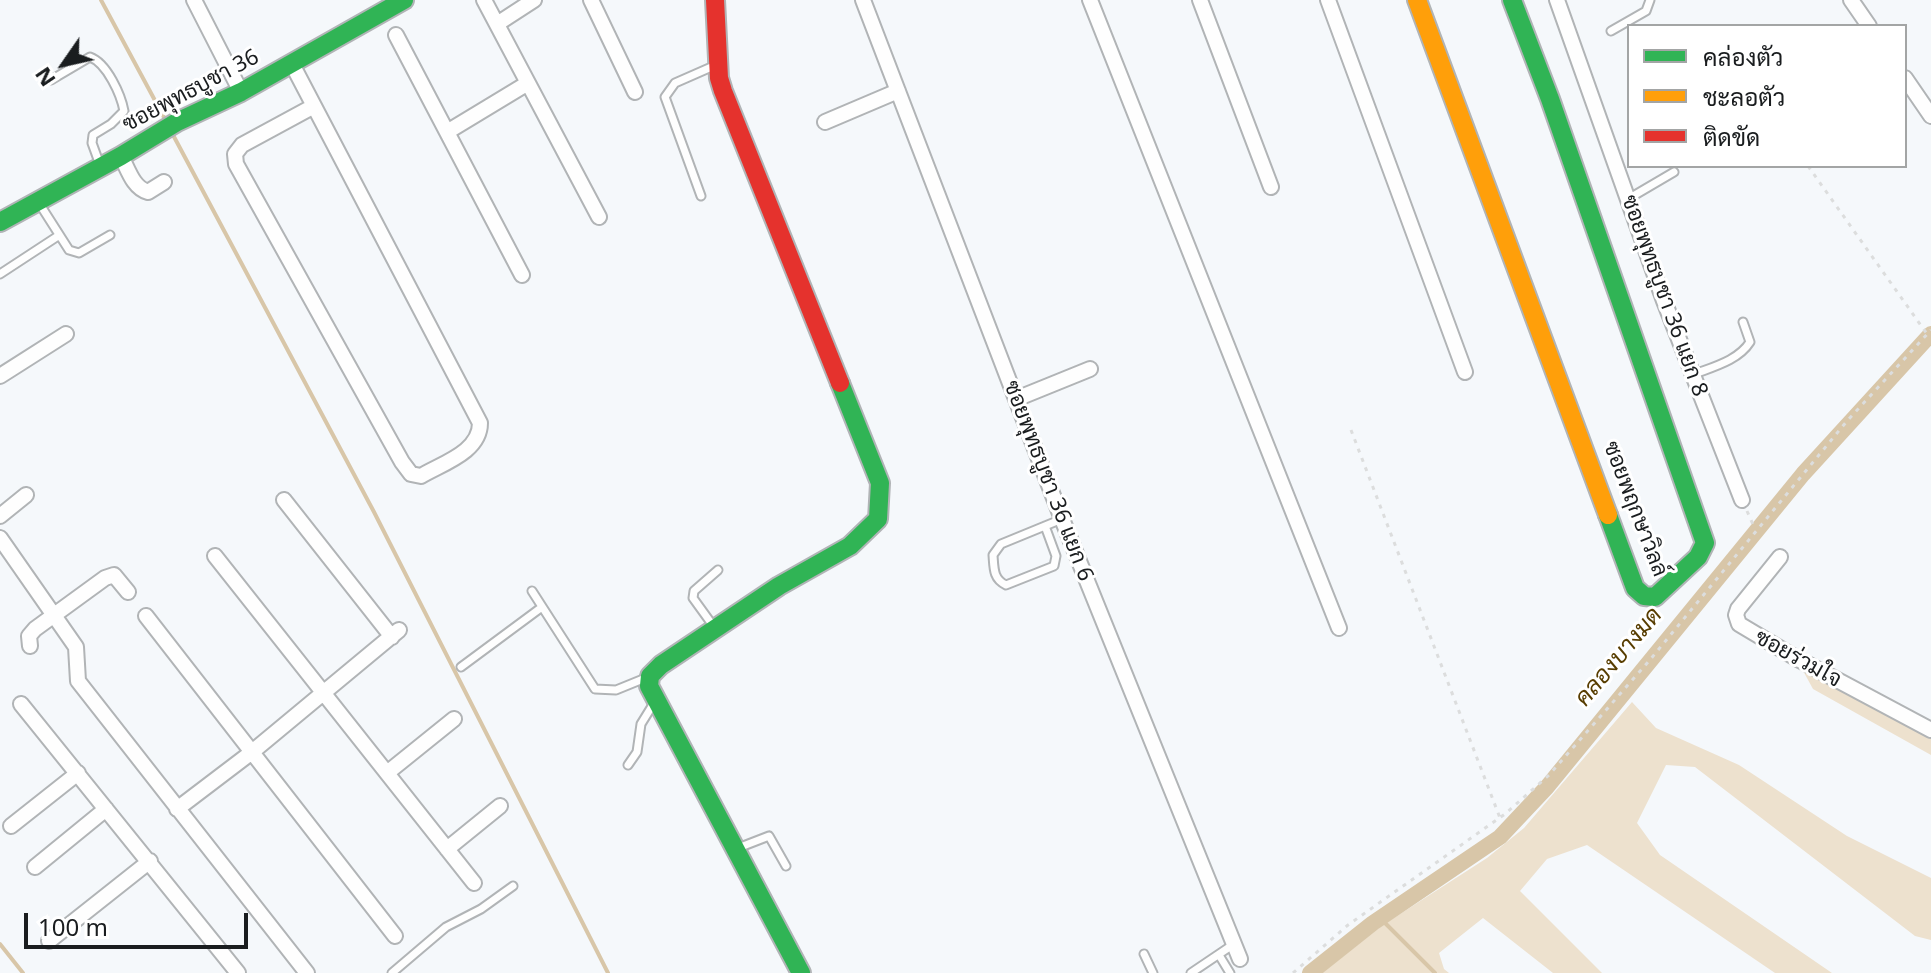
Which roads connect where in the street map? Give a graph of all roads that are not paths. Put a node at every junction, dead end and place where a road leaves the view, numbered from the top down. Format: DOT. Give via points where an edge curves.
graph roads {
  1 [pos="194,0"];
  2 [pos="404,0"];
  3 [pos="484,0"];
  4 [pos="534,0"];
  5 [pos="591,0"];
  6 [pos="715,0"];
  7 [pos="863,0"];
  8 [pos="1090,0"];
  9 [pos="1200,0"];
  10 [pos="1328,0"];
  11 [pos="1417,0"];
  12 [pos="1512,0"];
  13 [pos="1557,0"];
  14 [pos="1650,0"];
  15 [pos="1851,0"];
  16 [pos="497,24"];
  17 [pos="1868,24"];
  18 [pos="1611,31"];
  19 [pos="396,35"];
  20 [pos="292,64"];
  21 [pos="718,64"];
  22 [pos="51,80"];
  23 [pos="1907,81"];
  24 [pos="528,83"];
  25 [pos="898,91"];
  26 [pos="241,92"];
  27 [pos="635,92"];
  28 [pos="314,106"];
  29 [pos="1931,116"];
  30 [pos="825,122"];
  31 [pos="447,132"];
  32 [pos="121,156"];
  33 [pos="101,167"];
  34 [pos="1674,172"];
  35 [pos="164,182"];
  36 [pos="1271,187"];
  37 [pos="701,196"];
  38 [pos="1628,199"];
  39 [pos="37,201"];
  40 [pos="599,217"];
  41 [pos="0,222"];
  42 [pos="110,235"];
  43 [pos="58,236"];
  44 [pos="0,274"];
  45 [pos="522,275"];
  46 [pos="1743,322"];
  47 [pos="66,334"];
  48 [pos="1090,369"];
  49 [pos="1465,372"];
  50 [pos="1692,375"];
  51 [pos="0,376"];
  52 [pos="1016,399"];
  53 [pos="26,495"];
  54 [pos="284,500"];
  55 [pos="1742,500"];
  56 [pos="0,516"];
  57 [pos="1062,519"];
  58 [pos="1045,526"];
  59 [pos="0,538"];
  60 [pos="215,556"];
  61 [pos="1780,557"];
  62 [pos="718,570"];
  63 [pos="532,591"];
  64 [pos="128,592"];
  65 [pos="542,607"];
  66 [pos="56,614"];
  67 [pos="146,616"];
  68 [pos="716,628"];
  69 [pos="1339,628"];
  70 [pos="30,646"];
  71 [pos="461,667"];
  72 [pos="650,676"];
  73 [pos="323,693"];
  74 [pos="655,700"];
  75 [pos="21,704"];
  76 [pos="454,719"];
  77 [pos="1931,730"];
  78 [pos="252,752"];
  79 [pos="628,765"];
  80 [pos="78,773"];
  81 [pos="387,773"];
  82 [pos="500,806"];
  83 [pos="106,809"];
  84 [pos="177,809"];
  85 [pos="11,826"];
  86 [pos="447,849"];
  87 [pos="736,849"];
  88 [pos="150,861"];
  89 [pos="786,866"];
  90 [pos="35,867"];
  91 [pos="474,883"];
  92 [pos="513,886"];
  93 [pos="395,936"];
  94 [pos="49,941"];
  95 [pos="1234,944"];
  96 [pos="1144,954"];
  97 [pos="1219,955"];
  98 [pos="1240,959"];
  99 [pos="238,973"];
  100 [pos="307,973"];
  101 [pos="392,973"];
  102 [pos="801,973"];
  103 [pos="1153,973"];
  104 [pos="1191,973"];
  105 [pos="1230,973"];
  1 -- 26 [label="street"];
  2 -- 20 [label="street, ซอยพุทธบูชา 36"];
  3 -- 16 [label="street"];
  4 -- 16 [label="street"];
  5 -- 27 [label="street"];
  6 -- 21 [label="street"];
  7 -- 25 [label="street, ซอยพุทธบูชา 36 แยก 6"];
  8 -- 69 [label="street"];
  9 -- 36 [label="street"];
  10 -- 49 [label="street"];
  11 -- 12 [label="street, ซอยพฤกษาวิลล์" via="1635,588 1655,597 1698,557 1705,543"];
  13 -- 38 [label="street, ซอยพุทธบูชา 36 แยก 8"];
  14 -- 18 [label="lane" via="1646,11"];
  15 -- 17 [label="street"];
  16 -- 24 [label="street"];
  19 -- 31 [label="street"];
  20 -- 26 [label="street, ซอยพุทธบูชา 36"];
  20 -- 28 [label="street"];
  21 -- 37 [label="lane" via="675,83 665,97"];
  21 -- 68 [label="street" via="749,161 880,483 881,501 878,519 850,546"];
  22 -- 33 [label="lane" via="90,57 105,69 124,111 93,135"];
  23 -- 29 [label="street"];
  24 -- 31 [label="street"];
  24 -- 40 [label="street"];
  25 -- 30 [label="street"];
  25 -- 52 [label="street, ซอยพุทธบูชา 36 แยก 6"];
  26 -- 32 [label="street, ซอยพุทธบูชา 36"];
  28 -- 28 [label="street" via="480,423 473,446 421,476 411,474 402,462 236,164 242,145"];
  31 -- 45 [label="street"];
  32 -- 33 [label="street, ซอยพุทธบูชา 36"];
  32 -- 35 [label="street" via="143,191"];
  33 -- 39 [label="street, ซอยพุทธบูชา 36"];
  34 -- 38 [label="lane"];
  38 -- 50 [label="street, ซอยพุทธบูชา 36 แยก 8"];
  39 -- 41 [label="street, ซอยพุทธบูชา 36"];
  39 -- 43 [label="lane"];
  42 -- 43 [label="lane" via="79,253 65,247"];
  43 -- 44 [label="lane"];
  46 -- 50 [label="lane" via="1750,342 1746,349"];
  47 -- 51 [label="street"];
  48 -- 52 [label="street"];
  50 -- 55 [label="street, ซอยพุทธบูชา 36 แยก 8"];
  52 -- 57 [label="street, ซอยพุทธบูชา 36 แยก 6"];
  53 -- 56 [label="street"];
  54 -- 73 [label="street" via="396,634"];
  57 -- 58 [label="lane"];
  57 -- 95 [label="street, ซอยพุทธบูชา 36 แยก 6"];
  58 -- 58 [label="lane" via="995,551 995,576 1001,583 1054,566 1056,556"];
  59 -- 66 [label="street"];
  60 -- 73 [label="street"];
  61 -- 77 [label="street, ซอยร่วมใจ" via="1738,609 1739,624"];
  62 -- 68 [label="lane" via="693,598"];
  63 -- 65 [label="lane"];
  64 -- 66 [label="street" via="114,575"];
  65 -- 71 [label="lane"];
  65 -- 72 [label="lane" via="595,689 616,690"];
  66 -- 70 [label="street" via="29,636"];
  66 -- 84 [label="street" via="76,647 78,681"];
  67 -- 78 [label="street"];
  68 -- 72 [label="street"];
  72 -- 74 [label="street"];
  73 -- 78 [label="street"];
  73 -- 81 [label="street"];
  74 -- 79 [label="lane"];
  74 -- 87 [label="street"];
  75 -- 80 [label="street"];
  76 -- 81 [label="street"];
  78 -- 84 [label="street"];
  78 -- 93 [label="street"];
  80 -- 83 [label="street"];
  80 -- 85 [label="street"];
  81 -- 86 [label="street"];
  82 -- 86 [label="street"];
  83 -- 88 [label="street"];
  83 -- 90 [label="street"];
  84 -- 100 [label="street"];
  86 -- 91 [label="street"];
  87 -- 89 [label="lane" via="769,836"];
  87 -- 102 [label="street"];
  88 -- 94 [label="street"];
  88 -- 99 [label="street"];
  92 -- 101 [label="lane" via="446,927"];
  95 -- 97 [label="lane"];
  95 -- 98 [label="street, ซอยพุทธบูชา 36 แยก 6"];
  96 -- 103 [label="lane"];
  97 -- 104 [label="lane"];
  97 -- 105 [label="lane"];
}
